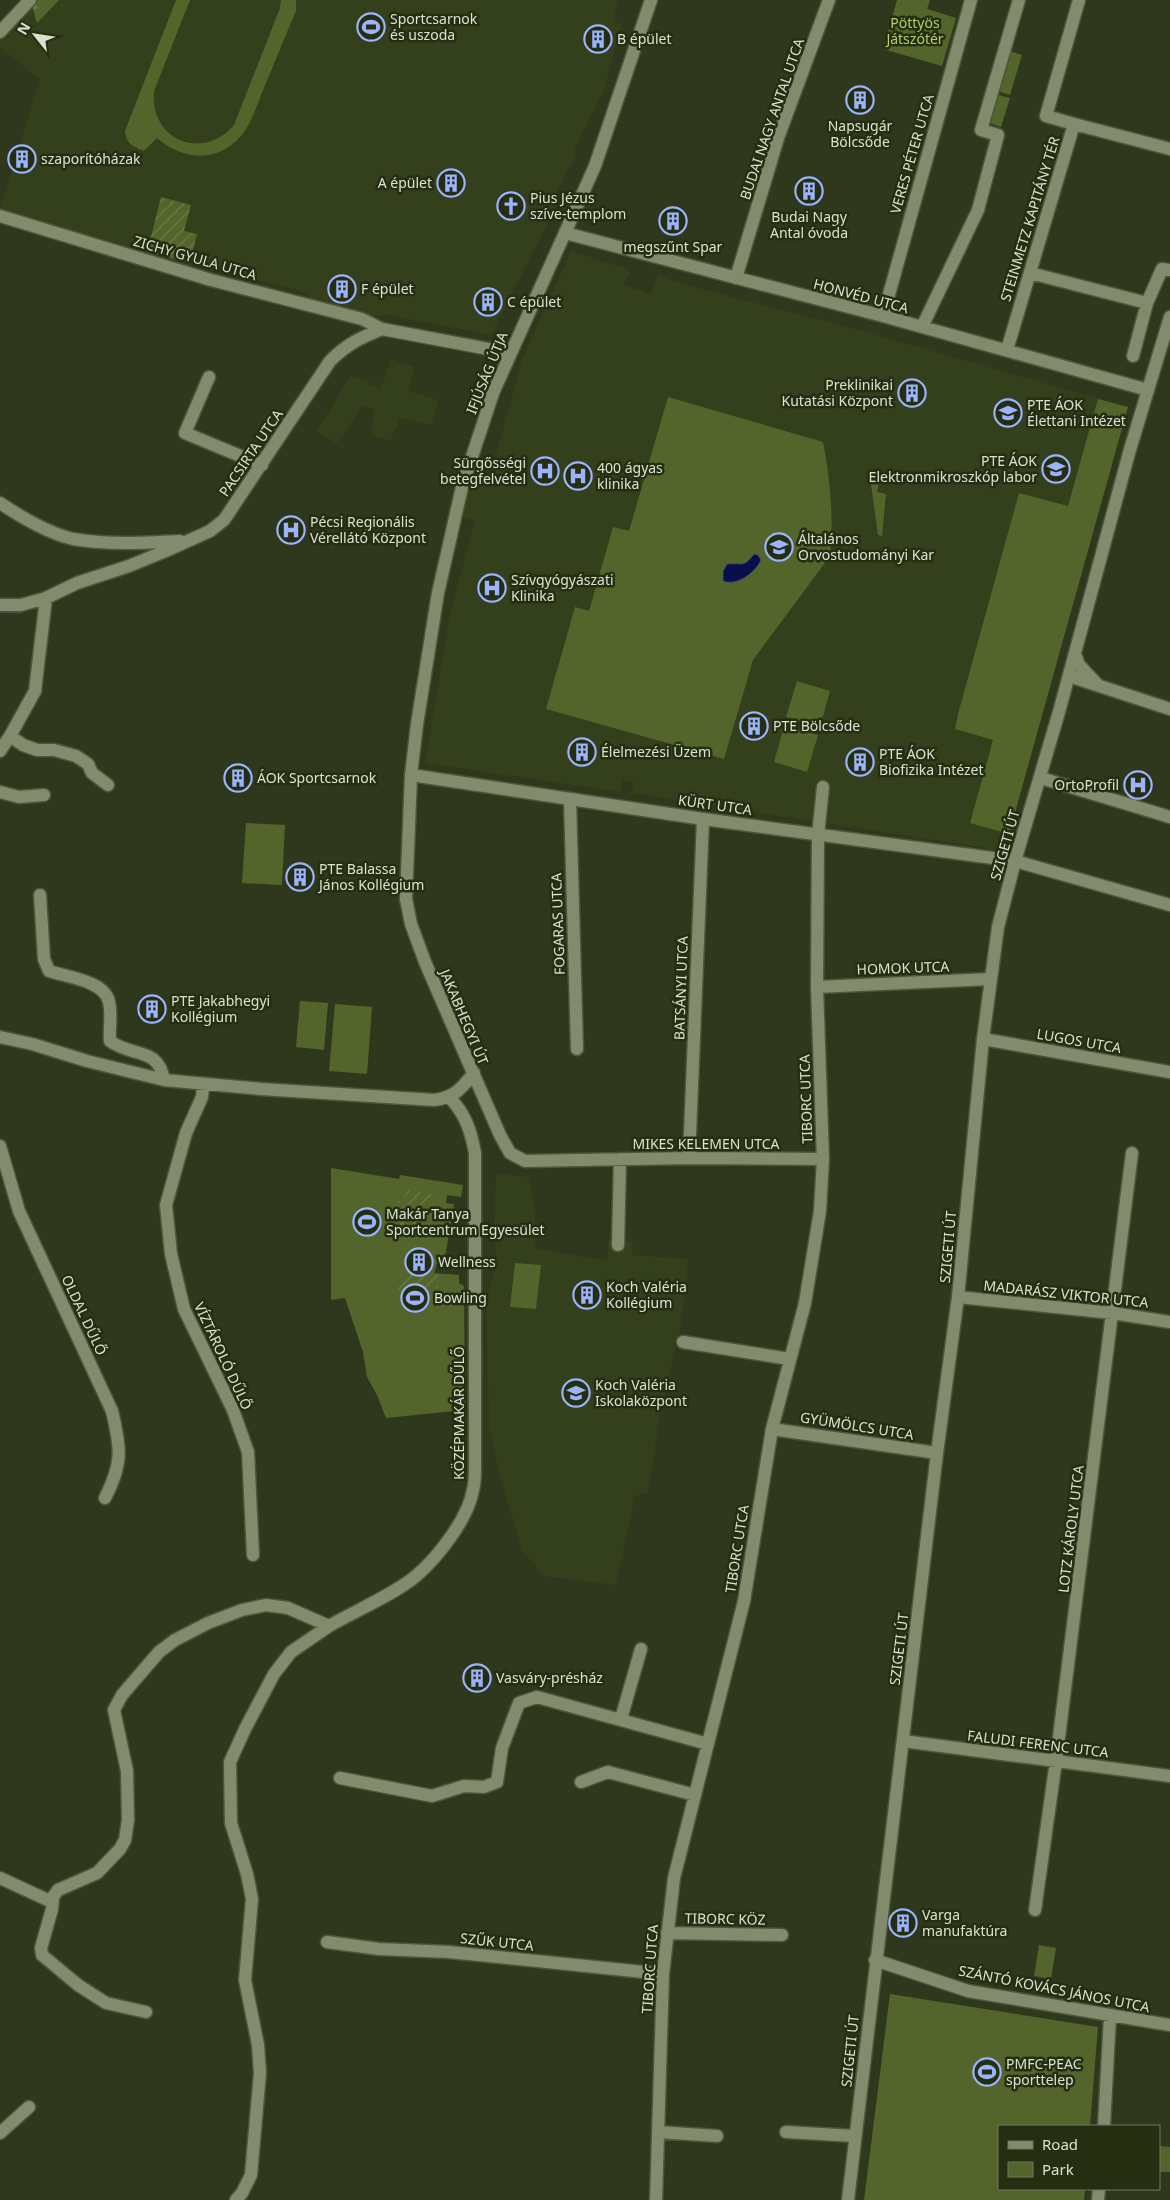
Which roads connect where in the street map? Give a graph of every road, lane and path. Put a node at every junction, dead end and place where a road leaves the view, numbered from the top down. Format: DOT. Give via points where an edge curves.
graph roads {
  1 [pos="30,0"];
  2 [pos="650,0"];
  3 [pos="829,0"];
  4 [pos="971,0"];
  5 [pos="1019,0"];
  6 [pos="1079,0"];
  7 [pos="0,32"];
  8 [pos="1074,124"];
  9 [pos="1170,149"];
  10 [pos="0,216"];
  11 [pos="565,233"];
  12 [pos="1166,270"];
  13 [pos="1030,273"];
  14 [pos="736,278"];
  15 [pos="1147,303"];
  16 [pos="883,316"];
  17 [pos="1170,317"];
  18 [pos="362,319"];
  19 [pos="922,327"];
  20 [pos="382,329"];
  21 [pos="363,337"];
  22 [pos="1166,348"];
  23 [pos="1007,350"];
  24 [pos="510,353"];
  25 [pos="1132,356"];
  26 [pos="208,377"];
  27 [pos="1148,390"];
  28 [pos="262,466"];
  29 [pos="0,503"];
  30 [pos="185,541"];
  31 [pos="46,598"];
  32 [pos="0,605"];
  33 [pos="1075,654"];
  34 [pos="1069,676"];
  35 [pos="1099,686"];
  36 [pos="1170,709"];
  37 [pos="10,736"];
  38 [pos="0,751"];
  39 [pos="411,775"];
  40 [pos="1040,778"];
  41 [pos="108,785"];
  42 [pos="823,787"];
  43 [pos="0,792"];
  44 [pos="44,795"];
  45 [pos="570,799"];
  46 [pos="1170,817"];
  47 [pos="703,819"];
  48 [pos="818,835"];
  49 [pos="1014,861"];
  50 [pos="40,895"];
  51 [pos="1170,905"];
  52 [pos="990,979"];
  53 [pos="817,987"];
  54 [pos="0,1036"];
  55 [pos="982,1039"];
  56 [pos="577,1049"];
  57 [pos="1170,1072"];
  58 [pos="474,1073"];
  59 [pos="164,1080"];
  60 [pos="203,1085"];
  61 [pos="450,1097"];
  62 [pos="0,1146"];
  63 [pos="1132,1153"];
  64 [pos="689,1158"];
  65 [pos="620,1159"];
  66 [pos="823,1159"];
  67 [pos="618,1245"];
  68 [pos="958,1297"];
  69 [pos="1112,1313"];
  70 [pos="1170,1322"];
  71 [pos="683,1342"];
  72 [pos="790,1358"];
  73 [pos="772,1429"];
  74 [pos="937,1453"];
  75 [pos="105,1498"];
  76 [pos="253,1555"];
  77 [pos="329,1626"];
  78 [pos="641,1649"];
  79 [pos="620,1719"];
  80 [pos="903,1741"];
  81 [pos="708,1744"];
  82 [pos="1056,1761"];
  83 [pos="1170,1776"];
  84 [pos="340,1778"];
  85 [pos="580,1782"];
  86 [pos="695,1795"];
  87 [pos="0,1878"];
  88 [pos="52,1902"];
  89 [pos="1035,1910"];
  90 [pos="667,1932"];
  91 [pos="782,1935"];
  92 [pos="327,1942"];
  93 [pos="875,1960"];
  94 [pos="663,1974"];
  95 [pos="146,2012"];
  96 [pos="1110,2016"];
  97 [pos="1170,2025"];
  98 [pos="30,2107"];
  99 [pos="1104,2125"];
  100 [pos="658,2132"];
  101 [pos="786,2132"];
  102 [pos="0,2133"];
  103 [pos="717,2136"];
  104 [pos="855,2136"];
  105 [pos="236,2200"];
  106 [pos="656,2200"];
  107 [pos="848,2200"];
  1 -- 7 [label="street"];
  2 -- 11 [label="street, IFJÚSÁG ÚTJA" via="595,166"];
  3 -- 14 [label="street, BUDAI NAGY ANTAL UTCA" via="778,138"];
  4 -- 16 [label="street, VERES PÉTER UTCA"];
  5 -- 19 [label="street" via="980,130 998,135 978,210"];
  6 -- 8 [label="street, STEINMETZ KAPITÁNY TÉR" via="1046,116"];
  8 -- 9 [label="street"];
  8 -- 13 [label="street, STEINMETZ KAPITÁNY TÉR"];
  10 -- 18 [label="street, ZICHY GYULA UTCA" via="211,280"];
  11 -- 14 [label="street, HONVÉD UTCA"];
  11 -- 24 [label="street, IFJÚSÁG ÚTJA"];
  12 -- 15 [label="street"];
  13 -- 15 [label="street"];
  13 -- 23 [label="street, STEINMETZ KAPITÁNY TÉR"];
  14 -- 16 [label="street, HONVÉD UTCA"];
  15 -- 25 [label="street"];
  16 -- 19 [label="street, HONVÉD UTCA"];
  17 -- 22 [label="street, SZIGETI ÚT"];
  18 -- 20 [label="street, ZICHY GYULA UTCA"];
  18 -- 21 [label="street"];
  19 -- 23 [label="street, HONVÉD UTCA"];
  20 -- 21 [label="street, PACSIRTA UTCA"];
  20 -- 24 [label="street"];
  21 -- 28 [label="street, PACSIRTA UTCA" via="346,345 330,361"];
  22 -- 27 [label="street, SZIGETI ÚT"];
  23 -- 27 [label="street, HONVÉD UTCA"];
  24 -- 39 [label="street, IFJÚSÁG ÚTJA" via="493,393 462,487 438,593"];
  26 -- 28 [label="street" via="184,433"];
  27 -- 33 [label="street, SZIGETI ÚT"];
  28 -- 30 [label="street, PACSIRTA UTCA" via="224,520 210,531"];
  29 -- 30 [label="street" via="22,518 71,538 124,544"];
  30 -- 31 [label="street, PACSIRTA UTCA"];
  31 -- 32 [label="street, PACSIRTA UTCA" via="21,605"];
  31 -- 37 [label="street" via="35,691"];
  33 -- 34 [label="street, SZIGETI ÚT"];
  33 -- 35 [label="street" via="1079,665"];
  34 -- 35 [label="street"];
  34 -- 40 [label="street, SZIGETI ÚT"];
  35 -- 36 [label="street"];
  37 -- 38 [label="street"];
  37 -- 41 [label="street" via="23,746 76,756"];
  39 -- 45 [label="street, KÜRT UTCA"];
  39 -- 58 [label="street, JAKABHEGYI ÚT" via="408,911 425,962"];
  40 -- 46 [label="street"];
  40 -- 49 [label="street, SZIGETI ÚT"];
  42 -- 48 [label="street, TIBORC UTCA"];
  43 -- 44 [label="street" via="19,797"];
  45 -- 47 [label="street, KÜRT UTCA"];
  45 -- 56 [label="street, FOGARAS UTCA"];
  47 -- 48 [label="street, KÜRT UTCA"];
  47 -- 64 [label="street, BATSÁNYI UTCA"];
  48 -- 49 [label="street, KÜRT UTCA"];
  48 -- 53 [label="street, TIBORC UTCA"];
  49 -- 51 [label="street, KÜRT UTCA"];
  49 -- 52 [label="street, SZIGETI ÚT" via="998,927"];
  50 -- 59 [label="street" via="44,958 49,971 94,984 106,992 110,1002 110,1042 155,1059 162,1066"];
  52 -- 53 [label="street, HOMOK UTCA"];
  52 -- 55 [label="street, SZIGETI ÚT"];
  53 -- 66 [label="street, TIBORC UTCA"];
  54 -- 59 [label="street"];
  55 -- 57 [label="street, LUGOS UTCA"];
  55 -- 68 [label="street, SZIGETI ÚT"];
  58 -- 61 [label="street, JAKABHEGYI ÚT" via="461,1090"];
  58 -- 65 [label="street, MIKES KELEMEN UTCA" via="500,1135 517,1157 525,1161"];
  59 -- 60 [label="street"];
  60 -- 61 [label="street" via="434,1100"];
  60 -- 76 [label="street, VÍZTÁROLÓ DŰLŐ" via="165,1215 170,1254 184,1310 232,1410 248,1452"];
  61 -- 77 [label="street, KÖZÉPMAKÁR DŰLŐ" via="469,1125 475,1153 473,1491 464,1516 434,1558 415,1576 386,1596"];
  62 -- 75 [label="street, OLDAL DŰLŐ" via="19,1211 112,1411 119,1440 119,1462"];
  63 -- 69 [label="street, LOTZ KÁROLY UTCA"];
  64 -- 65 [label="street, MIKES KELEMEN UTCA"];
  64 -- 66 [label="street, MIKES KELEMEN UTCA"];
  65 -- 67 [label="street, MIKES KELEMEN UTCA"];
  66 -- 72 [label="street, TIBORC UTCA" via="820,1211 805,1303"];
  68 -- 69 [label="street, MADARÁSZ VIKTOR UTCA"];
  68 -- 74 [label="street, SZIGETI ÚT"];
  69 -- 70 [label="street, MADARÁSZ VIKTOR UTCA"];
  69 -- 82 [label="street, LOTZ KÁROLY UTCA"];
  71 -- 72 [label="street"];
  72 -- 73 [label="street, TIBORC UTCA"];
  73 -- 74 [label="street, GYÜMÖLCS UTCA"];
  73 -- 81 [label="street, TIBORC UTCA" via="744,1601"];
  74 -- 80 [label="street, SZIGETI ÚT"];
  77 -- 88 [label="street" via="288,1608 266,1605 208,1623 174,1640 159,1652 122,1695 114,1710 127,1771 125,1840 97,1873 58,1890"];
  77 -- 105 [label="street, KÖZÉPMAKÁR DŰLŐ" via="291,1652 274,1674 230,1762 231,1823 252,1899 245,1980 260,2073 251,2175"];
  78 -- 79 [label="street"];
  79 -- 81 [label="street"];
  79 -- 84 [label="street" via="537,1697 519,1702 502,1748 497,1782 484,1787 464,1786 432,1796"];
  80 -- 82 [label="street, FALUDI FERENC UTCA"];
  80 -- 93 [label="street, SZIGETI ÚT"];
  81 -- 86 [label="street, TIBORC UTCA"];
  82 -- 83 [label="street, FALUDI FERENC UTCA"];
  82 -- 89 [label="street, LOTZ KÁROLY UTCA"];
  85 -- 86 [label="street" via="608,1772"];
  86 -- 90 [label="street, TIBORC UTCA" via="674,1878"];
  87 -- 88 [label="street"];
  88 -- 95 [label="street" via="42,1955 106,2003"];
  90 -- 91 [label="street, TIBORC KÖZ"];
  90 -- 94 [label="street, TIBORC UTCA"];
  92 -- 94 [label="street, SZŰK UTCA" via="379,1950 449,1952"];
  93 -- 96 [label="street, SZÁNTÓ KOVÁCS JÁNOS UTCA" via="968,1991"];
  93 -- 104 [label="street, SZIGETI ÚT"];
  94 -- 100 [label="street, TIBORC UTCA"];
  96 -- 97 [label="street, SZÁNTÓ KOVÁCS JÁNOS UTCA"];
  96 -- 99 [label="street"];
  98 -- 102 [label="street"];
  100 -- 103 [label="street"];
  100 -- 106 [label="street, TIBORC UTCA"];
  101 -- 104 [label="street"];
  104 -- 107 [label="street, SZIGETI ÚT"];
}
